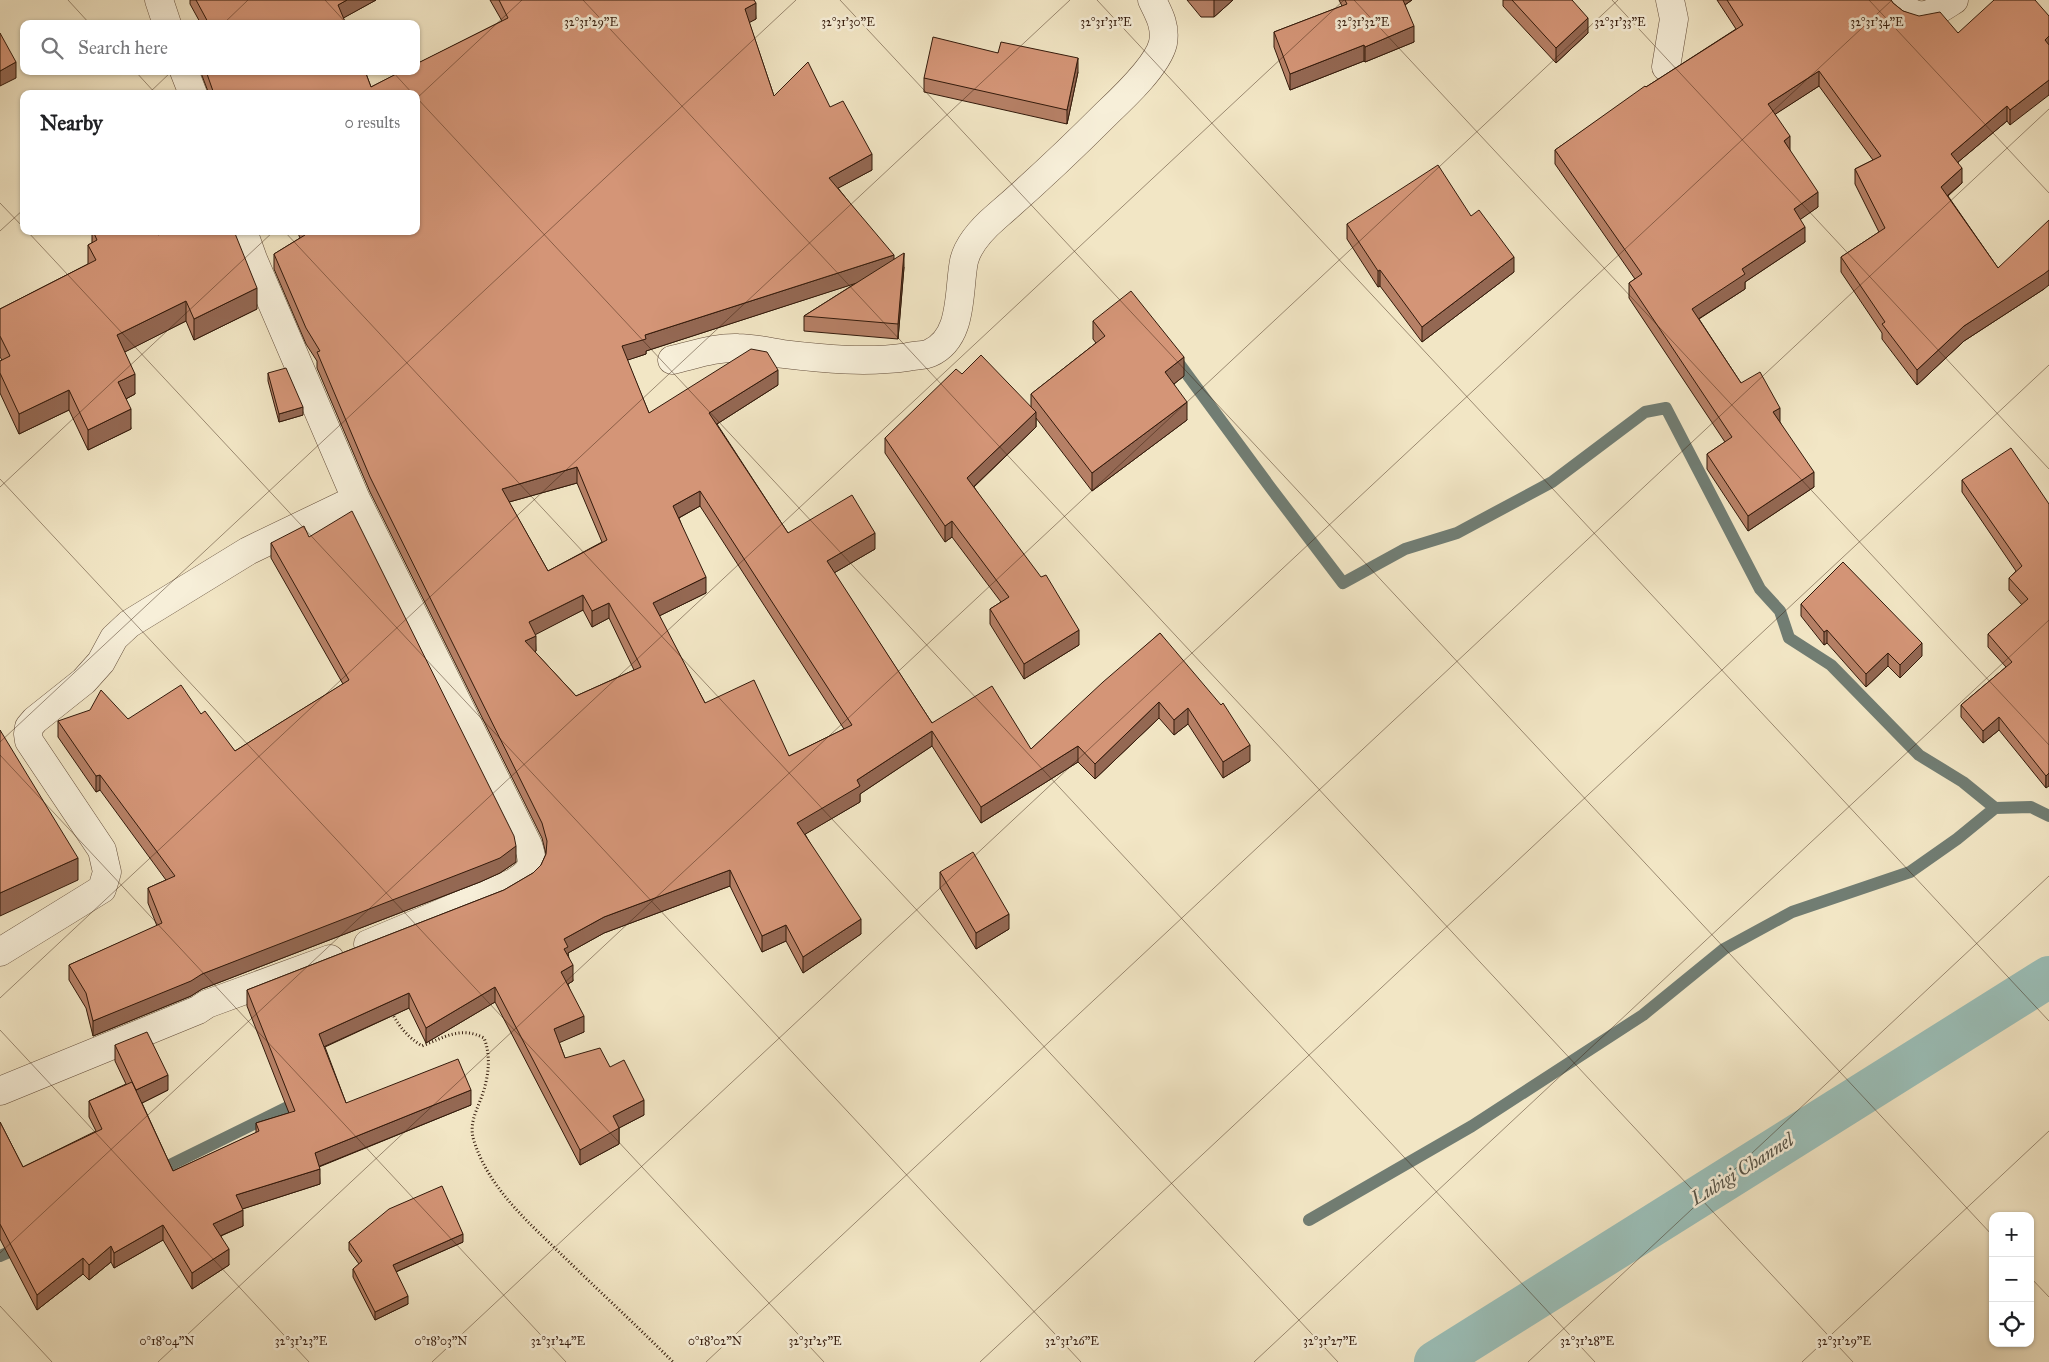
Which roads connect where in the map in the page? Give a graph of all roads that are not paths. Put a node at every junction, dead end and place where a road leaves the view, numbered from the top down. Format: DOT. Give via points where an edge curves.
graph roads {
  1 [pos="159,0"];
  2 [pos="1152,0"];
  3 [pos="1670,0"];
  4 [pos="1898,0"];
  5 [pos="1954,0"];
  6 [pos="166,20"];
  7 [pos="1666,67"];
  8 [pos="185,75"];
  9 [pos="191,90"];
  10 [pos="245,235"];
  11 [pos="672,360"];
  12 [pos="356,499"];
  13 [pos="0,952"];
  14 [pos="0,1091"];
  1 -- 6 [label="street"];
  2 -- 11 [label="street" via="1164,30 1158,54 1126,94 1054,167 986,225 972,242 964,260 952,331 930,353 893,359 819,358 739,348"];
  3 -- 7 [label="street" via="1674,19"];
  4 -- 5 [label="street" via="1905,9 1922,16 1932,14"];
  8 -- 9 [label="street"];
  10 -- 12 [label="street"];
  12 -- 13 [label="street" via="248,551 129,624 114,638 101,662 84,681 47,708 29,727 29,741 102,850 107,872 102,889"];
  12 -- 14 [label="street" via="528,845 532,867 524,876 493,892 358,948 207,1004"];
}
